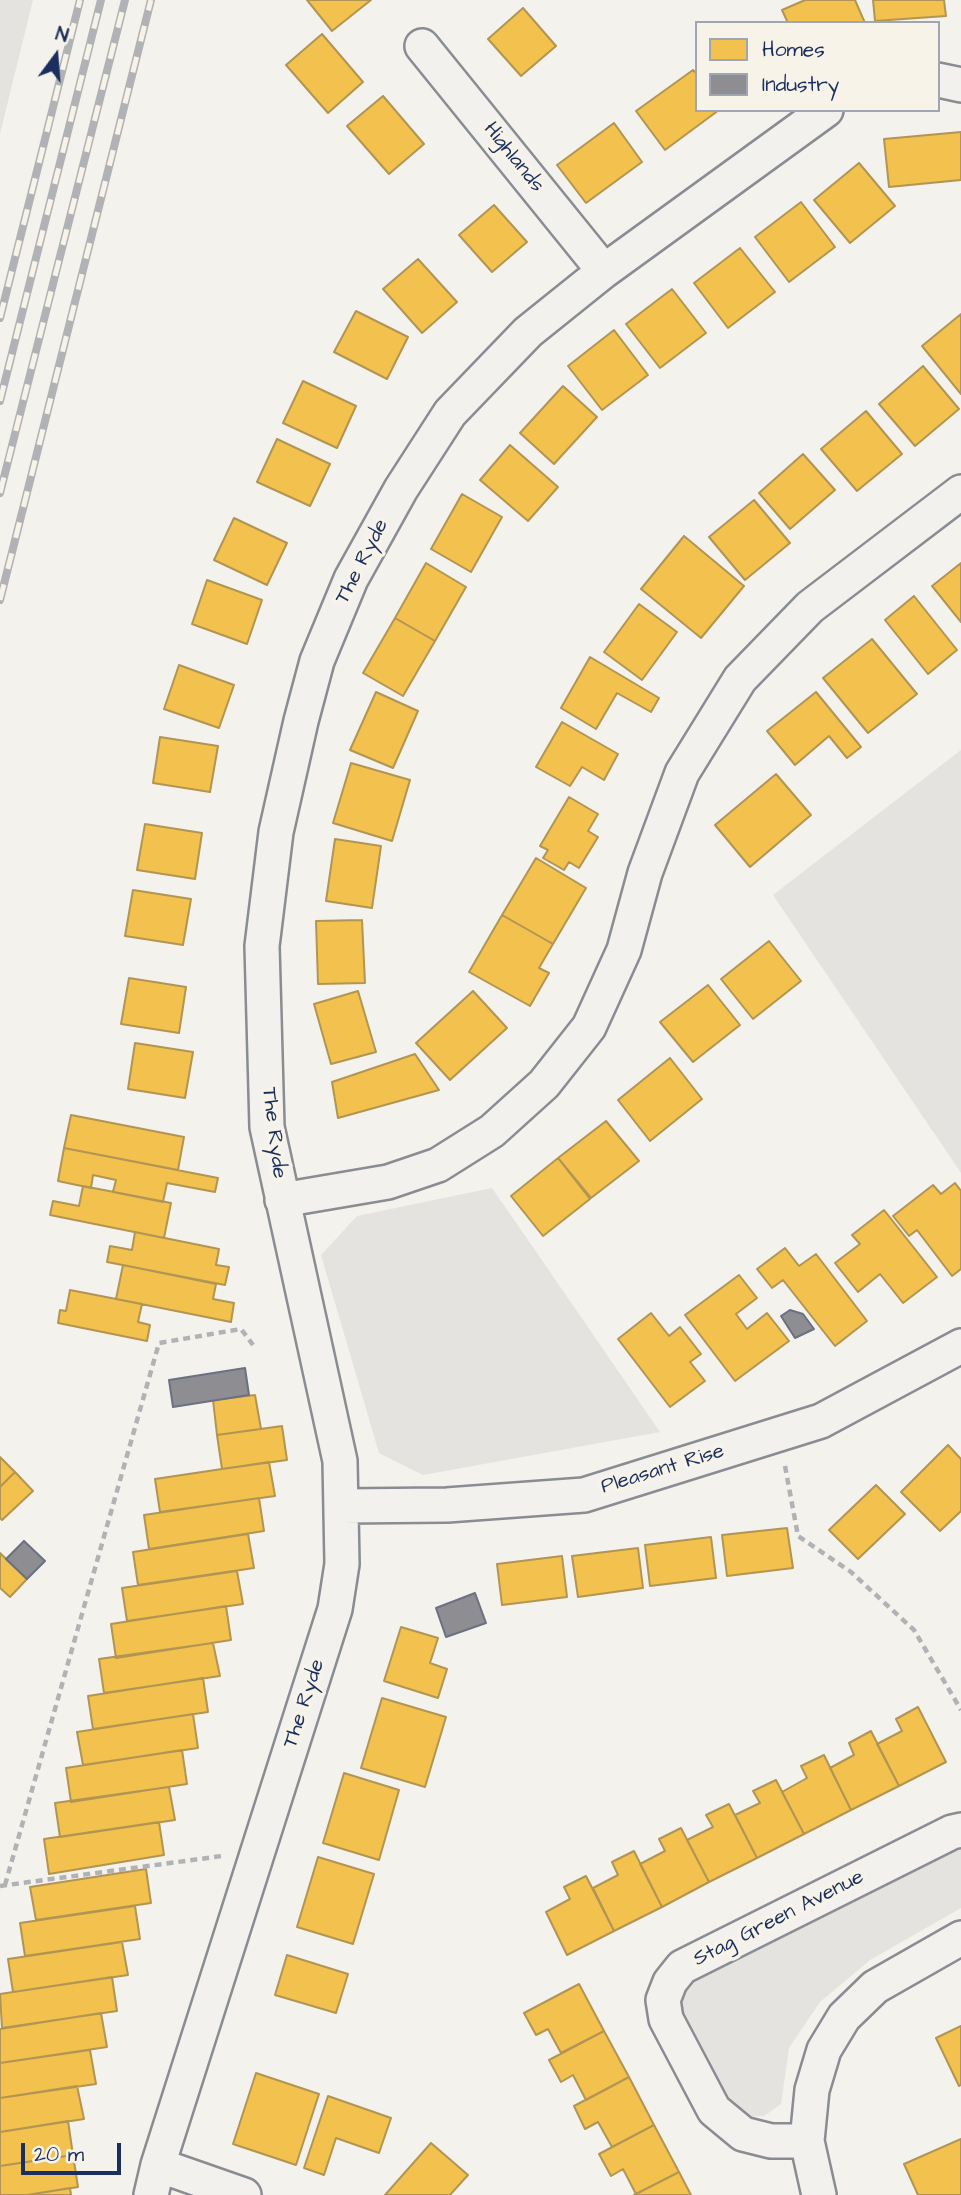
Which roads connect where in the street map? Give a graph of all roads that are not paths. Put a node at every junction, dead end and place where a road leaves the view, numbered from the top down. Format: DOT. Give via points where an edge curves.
graph roads {
  1 [pos="422,46"];
  2 [pos="940,80"];
  3 [pos="961,85"];
  4 [pos="822,112"];
  5 [pos="604,271"];
  6 [pos="961,492"];
  7 [pos="282,1200"];
  8 [pos="961,1346"];
  9 [pos="342,1506"];
  10 [pos="961,1830"];
  11 [pos="961,1938"];
  12 [pos="807,2141"];
  13 [pos="154,2180"];
  14 [pos="244,2195"];
  15 [pos="819,2195"];
  1 -- 5 [label="street, Highlands"];
  2 -- 3 [label="street"];
  4 -- 5 [label="street, The Ryde"];
  5 -- 7 [label="street, The Ryde" via="528,332 450,414 351,579 317,661 276,832 262,946 267,1126"];
  6 -- 7 [label="street, The Ryde" via="810,607 740,680 682,773 645,873 624,950 589,1027 544,1084 492,1131 438,1164 388,1182"];
  7 -- 9 [label="street, The Ryde" via="340,1461"];
  8 -- 9 [label="street, Pleasant Rise" via="821,1421 584,1495 447,1506"];
  9 -- 13 [label="street, The Ryde" via="342,1564 335,1609"];
  10 -- 12 [label="street, Stag Green Avenue" via="682,1968 670,1982 663,2000 666,2019 713,2110 743,2134 771,2141"];
  11 -- 12 [label="street" via="874,1987 844,2017 824,2050 812,2090"];
  12 -- 15 [label="street"];
  13 -- 14 [label="street"];
}
